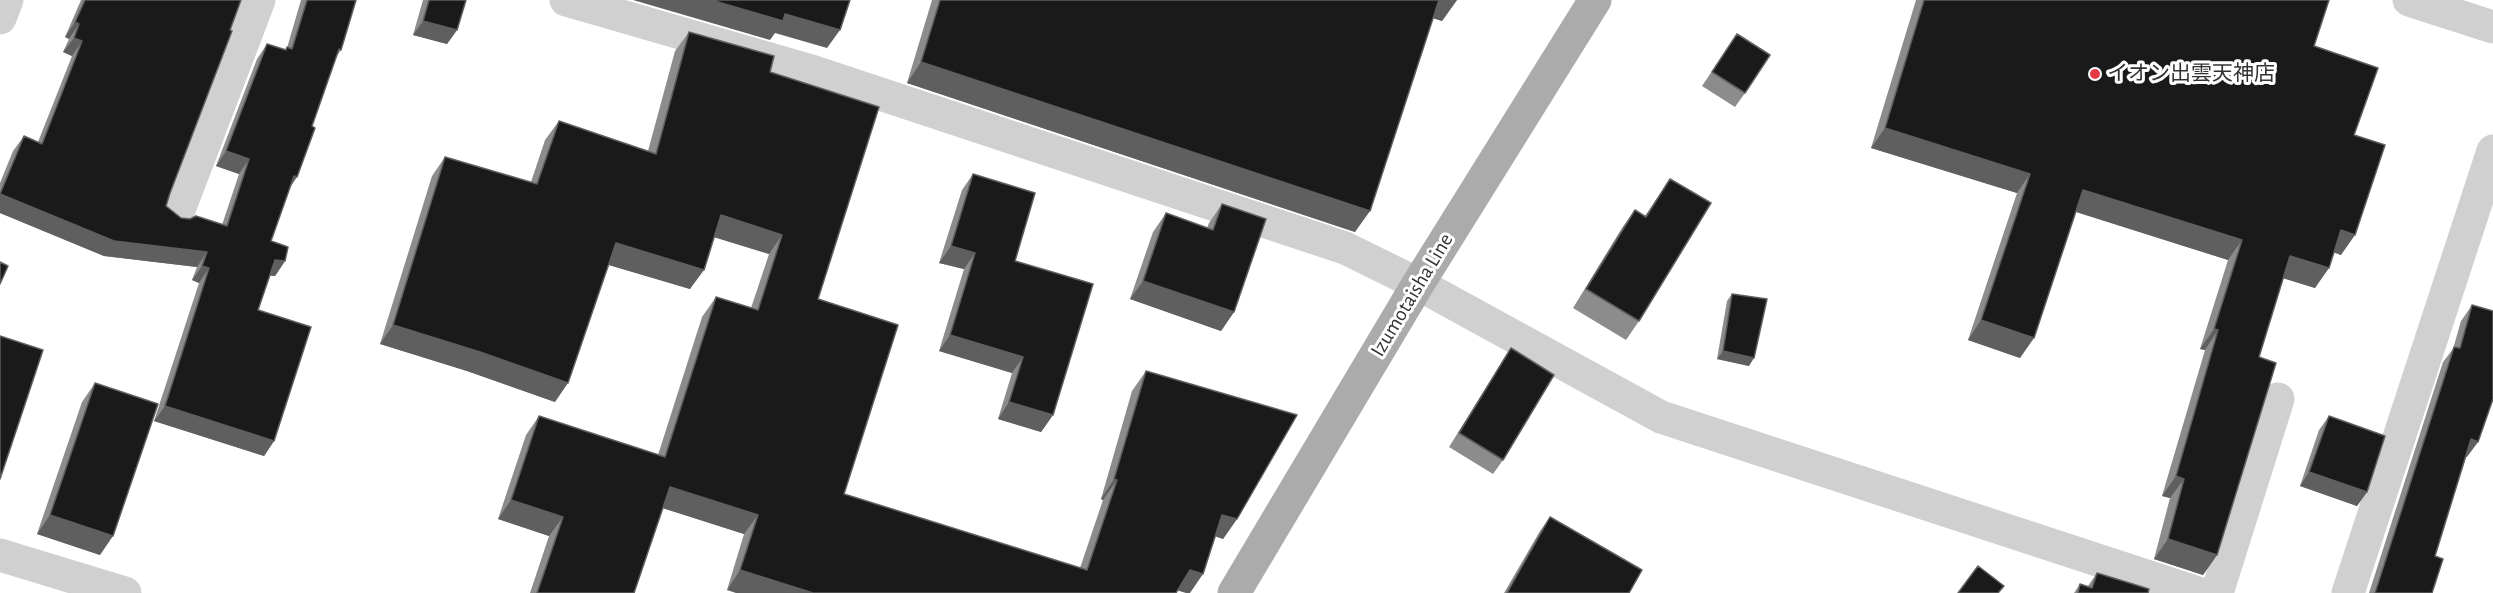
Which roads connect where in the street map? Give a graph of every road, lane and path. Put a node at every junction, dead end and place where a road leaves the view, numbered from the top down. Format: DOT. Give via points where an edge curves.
graph roads {
  1 [pos="7,0"];
  2 [pos="259,0"];
  3 [pos="566,0"];
  4 [pos="1595,0"];
  5 [pos="2409,0"];
  6 [pos="0,18"];
  7 [pos="2493,27"];
  8 [pos="2493,151"];
  9 [pos="177,215"];
  10 [pos="1418,284"];
  11 [pos="2278,399"];
  12 [pos="0,555"];
  13 [pos="125,593"];
  14 [pos="1234,593"];
  15 [pos="2198,593"];
  16 [pos="2217,593"];
  17 [pos="2348,593"];
  1 -- 6 [label="street"];
  2 -- 9 [label="street"];
  3 -- 10 [label="street" via="808,70 1345,248"];
  4 -- 10 [label="main road, Izumotaisha Line"];
  5 -- 7 [label="street"];
  8 -- 17 [label="street"];
  10 -- 14 [label="main road, Izumotaisha Line"];
  10 -- 15 [label="street" via="1661,417"];
  11 -- 16 [label="street"];
  12 -- 13 [label="street"];
}
